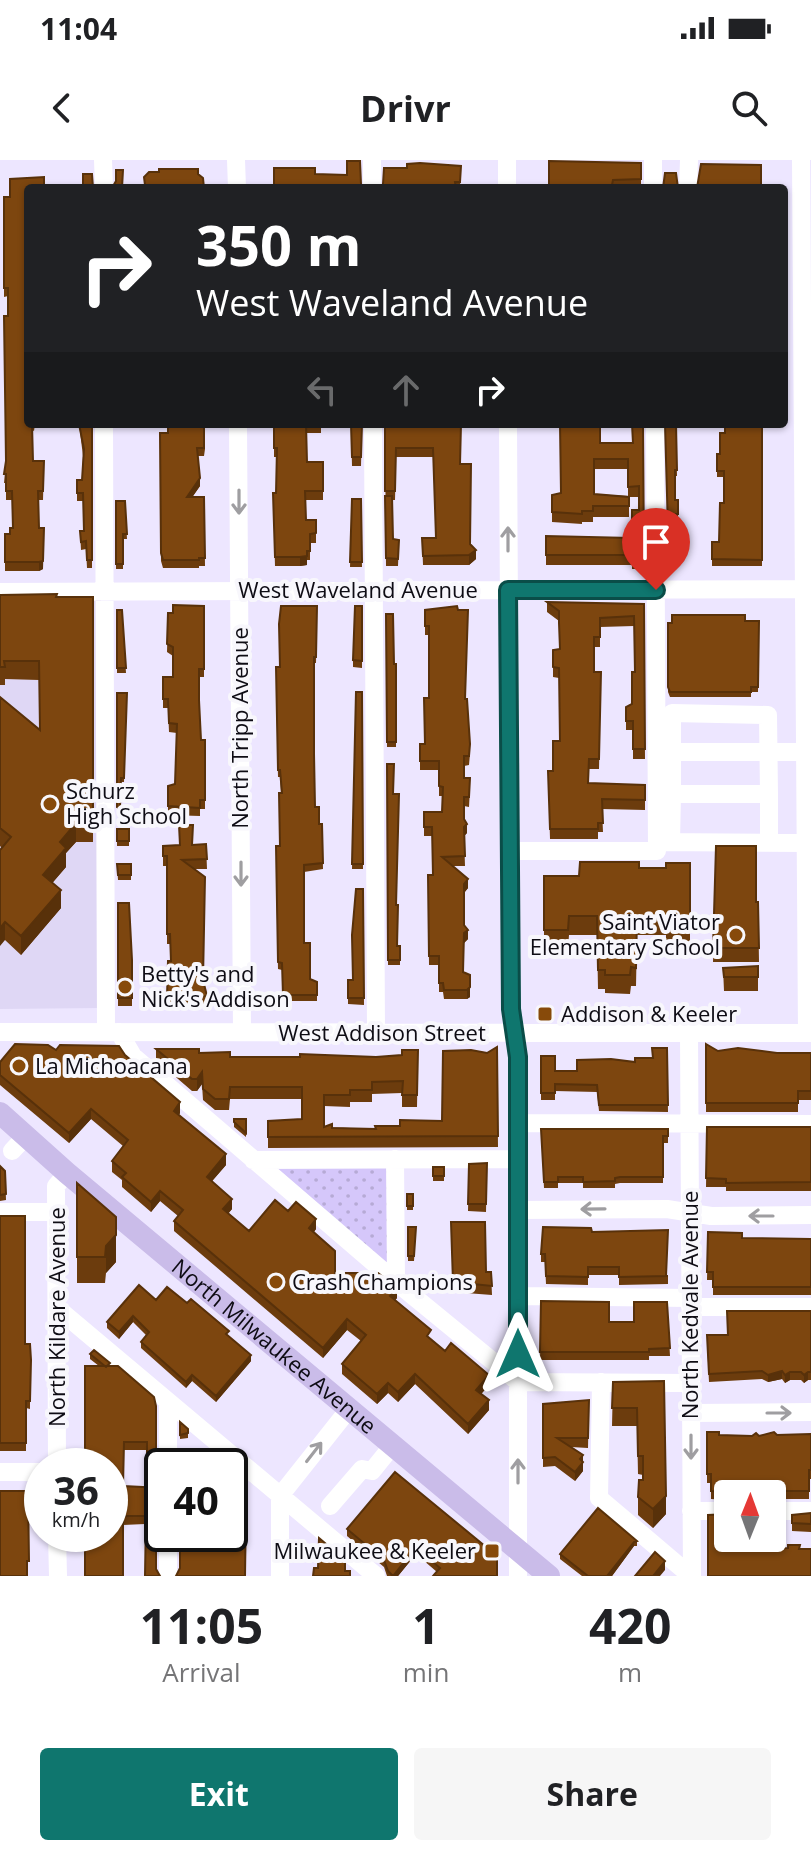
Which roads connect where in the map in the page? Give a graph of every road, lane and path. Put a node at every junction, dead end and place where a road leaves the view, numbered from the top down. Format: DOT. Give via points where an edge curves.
graph roads {
  1 [pos="103,160"];
  2 [pos="236,160"];
  3 [pos="372,160"];
  4 [pos="507,160"];
  5 [pos="653,160"];
  6 [pos="689,160"];
  7 [pos="801,160"];
  8 [pos="104,184"];
  9 [pos="237,184"];
  10 [pos="372,184"];
  11 [pos="507,184"];
  12 [pos="653,184"];
  13 [pos="688,184"];
  14 [pos="807,370"];
  15 [pos="104,428"];
  16 [pos="238,428"];
  17 [pos="373,428"];
  18 [pos="508,428"];
  19 [pos="655,428"];
  20 [pos="807,589"];
  21 [pos="239,590"];
  22 [pos="374,590"];
  23 [pos="508,590"];
  24 [pos="656,590"];
  25 [pos="104,591"];
  26 [pos="0,592"];
  27 [pos="672,752"];
  28 [pos="767,752"];
  29 [pos="805,752"];
  30 [pos="672,794"];
  31 [pos="769,794"];
  32 [pos="664,842"];
  33 [pos="769,843"];
  34 [pos="806,843"];
  35 [pos="509,851"];
  36 [pos="0,1032"];
  37 [pos="113,1032"];
  38 [pos="242,1032"];
  39 [pos="376,1033"];
  40 [pos="516,1033"];
  41 [pos="689,1033"];
  42 [pos="809,1033"];
  43 [pos="0,1113"];
  44 [pos="518,1123"];
  45 [pos="689,1124"];
  46 [pos="811,1124"];
  47 [pos="395,1159"];
  48 [pos="518,1159"];
  49 [pos="253,1160"];
  50 [pos="67,1173"];
  51 [pos="518,1210"];
  52 [pos="0,1212"];
  53 [pos="56,1212"];
  54 [pos="690,1212"];
  55 [pos="811,1215"];
  56 [pos="396,1282"];
  57 [pos="518,1296"];
  58 [pos="690,1303"];
  59 [pos="811,1307"];
  60 [pos="57,1308"];
  61 [pos="518,1382"];
  62 [pos="601,1382"];
  63 [pos="691,1383"];
  64 [pos="168,1402"];
  65 [pos="349,1409"];
  66 [pos="811,1412"];
  67 [pos="691,1413"];
  68 [pos="393,1445"];
  69 [pos="57,1448"];
  70 [pos="168,1448"];
  71 [pos="0,1472"];
  72 [pos="24,1472"];
  73 [pos="280,1496"];
  74 [pos="330,1506"];
  75 [pos="691,1511"];
  76 [pos="714,1511"];
  77 [pos="786,1511"];
  78 [pos="811,1511"];
  79 [pos="518,1549"];
  80 [pos="57,1552"];
  81 [pos="168,1552"];
  82 [pos="58,1576"];
  83 [pos="168,1576"];
  84 [pos="280,1576"];
  85 [pos="376,1576"];
  86 [pos="518,1576"];
  87 [pos="549,1576"];
  88 [pos="691,1576"];
  1 -- 8 [label="street"];
  2 -- 9 [label="street"];
  3 -- 10 [label="street"];
  4 -- 11 [label="street"];
  5 -- 12 [label="street"];
  6 -- 13 [label="street"];
  7 -- 14 [label="street"];
  14 -- 20 [label="street"];
  15 -- 25 [label="street"];
  16 -- 21 [label="street, North Tripp Avenue, one-way"];
  17 -- 22 [label="street"];
  23 -- 18 [label="street, one-way"];
  19 -- 24 [label="street"];
  20 -- 24 [label="street, West Waveland Avenue"];
  20 -- 29 [label="street"];
  21 -- 22 [label="street, West Waveland Avenue"];
  21 -- 25 [label="street, West Waveland Avenue"];
  21 -- 38 [label="street, North Tripp Avenue, one-way"];
  22 -- 23 [label="street, West Waveland Avenue"];
  22 -- 39 [label="street"];
  23 -- 24 [label="street, West Waveland Avenue"];
  23 -- 35 [label="street"];
  24 -- 32 [label="street"];
  25 -- 26 [label="street, West Waveland Avenue"];
  25 -- 37 [label="street"];
  27 -- 28 [label="street"];
  27 -- 28 [label="street" via="672,713 768,715"];
  27 -- 30 [label="street"];
  28 -- 29 [label="street"];
  28 -- 31 [label="street"];
  29 -- 34 [label="street"];
  30 -- 31 [label="street"];
  30 -- 32 [label="street"];
  31 -- 33 [label="street"];
  32 -- 33 [label="street"];
  32 -- 35 [label="street" via="657,851"];
  33 -- 34 [label="street"];
  34 -- 42 [label="street"];
  35 -- 40 [label="street" via="511,1009"];
  36 -- 37 [label="street, West Addison Street"];
  37 -- 38 [label="street, West Addison Street"];
  37 -- 49 [label="street" via="133,1056"];
  38 -- 39 [label="street, West Addison Street"];
  39 -- 40 [label="street, West Addison Street"];
  40 -- 41 [label="street, West Addison Street"];
  40 -- 44 [label="street"];
  41 -- 42 [label="street, West Addison Street"];
  41 -- 45 [label="street, North Kedvale Avenue"];
  43 -- 50 [label="main road, North Milwaukee Avenue" via="19,1144"];
  44 -- 45 [label="street"];
  44 -- 48 [label="street"];
  45 -- 46 [label="street"];
  45 -- 54 [label="street, North Kedvale Avenue"];
  47 -- 48 [label="street"];
  47 -- 49 [label="street"];
  47 -- 56 [label="street"];
  48 -- 51 [label="street"];
  49 -- 56 [label="street"];
  50 -- 53 [label="street, North Kildare Avenue" via="56,1186"];
  50 -- 65 [label="main road, North Milwaukee Avenue"];
  54 -- 51 [label="street, one-way"];
  51 -- 57 [label="street"];
  52 -- 53 [label="street"];
  53 -- 60 [label="street, North Kildare Avenue"];
  55 -- 54 [label="street, one-way"];
  54 -- 58 [label="street, North Kedvale Avenue"];
  56 -- 61 [label="street"];
  57 -- 58 [label="street"];
  57 -- 61 [label="street"];
  58 -- 59 [label="street"];
  58 -- 63 [label="street, North Kedvale Avenue"];
  60 -- 64 [label="street"];
  60 -- 69 [label="street, North Kildare Avenue"];
  61 -- 62 [label="street"];
  79 -- 61 [label="street, one-way"];
  62 -- 63 [label="street"];
  62 -- 88 [label="street" via="599,1498"];
  63 -- 67 [label="street, North Kedvale Avenue"];
  64 -- 70 [label="street"];
  64 -- 73 [label="street"];
  65 -- 68 [label="main road, North Milwaukee Avenue"];
  73 -- 65 [label="street, one-way"];
  67 -- 66 [label="street, one-way"];
  67 -- 75 [label="street, North Kedvale Avenue, one-way"];
  68 -- 74 [label="street" via="372,1471 362,1469"];
  68 -- 79 [label="main road, North Milwaukee Avenue"];
  71 -- 72 [label="street"];
  73 -- 84 [label="street"];
  73 -- 85 [label="street"];
  75 -- 76 [label="street"];
  75 -- 88 [label="street, North Kedvale Avenue"];
  77 -- 78 [label="street"];
  79 -- 86 [label="street"];
  79 -- 87 [label="main road, North Milwaukee Avenue"];
  80 -- 82 [label="street"];
  81 -- 83 [label="street"];
}
